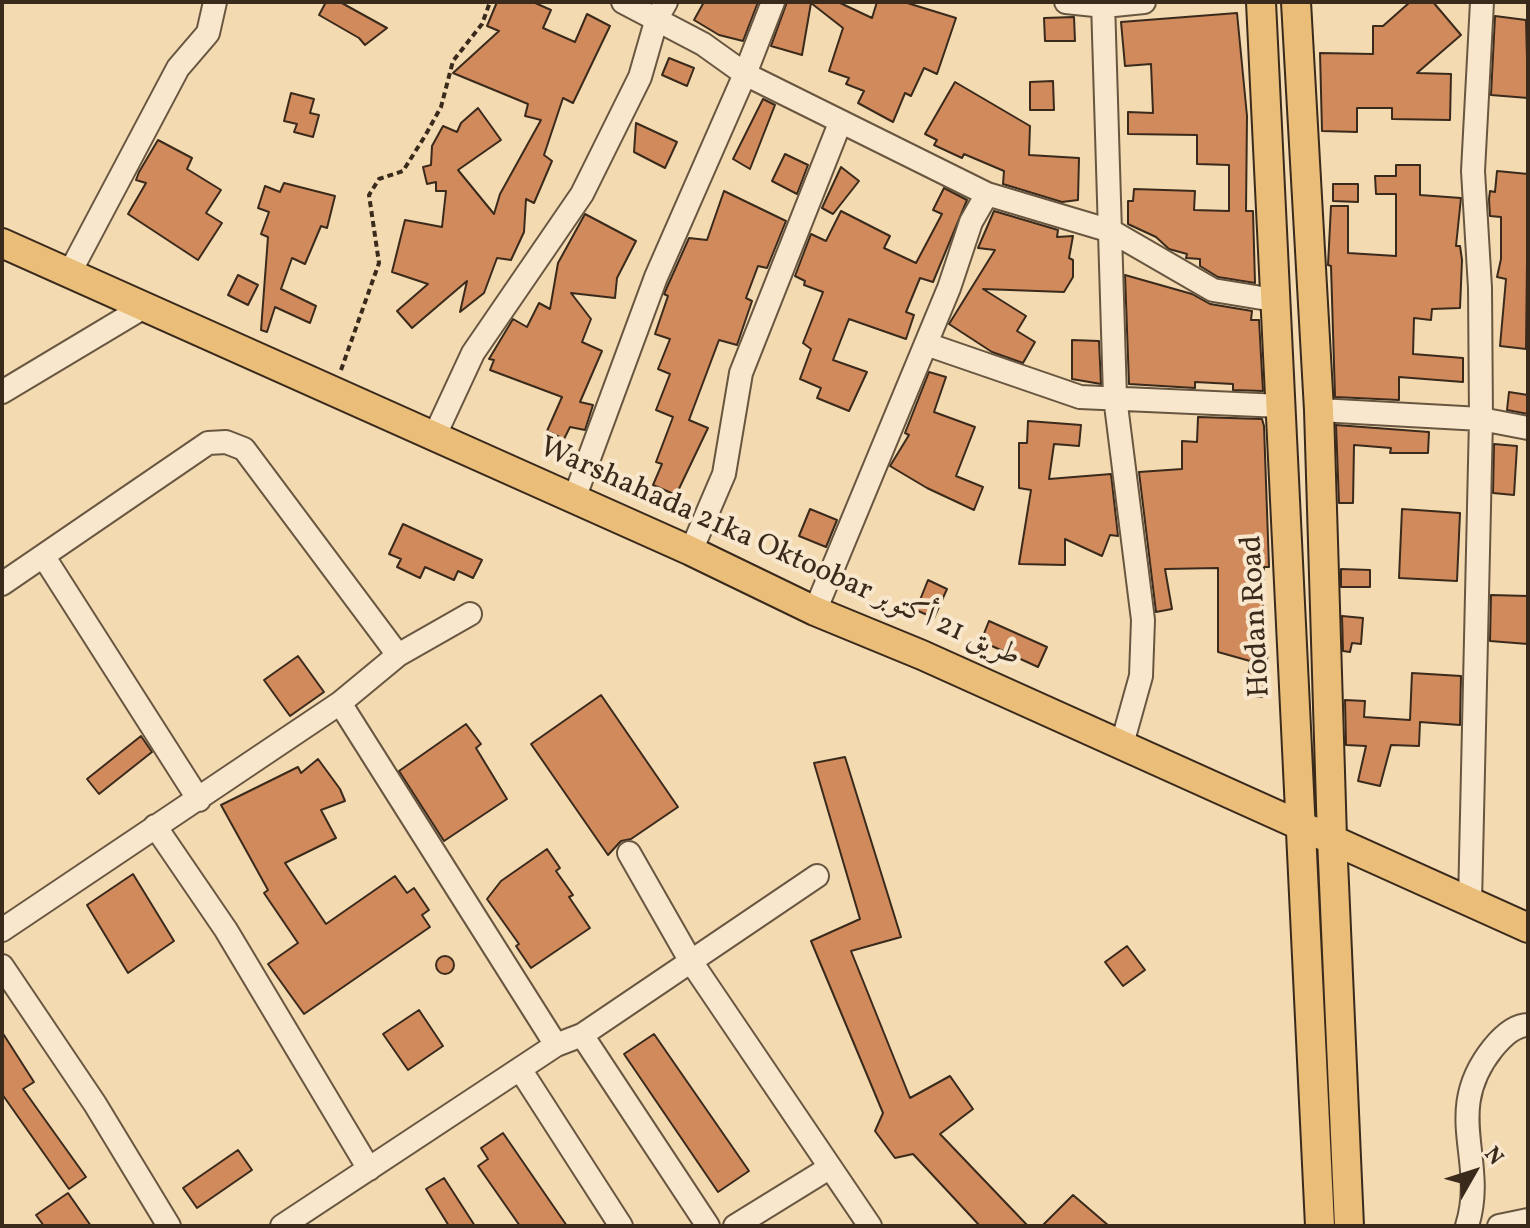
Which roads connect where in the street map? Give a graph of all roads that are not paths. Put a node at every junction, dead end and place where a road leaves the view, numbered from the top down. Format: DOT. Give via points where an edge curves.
graph roads {
  1 [pos="215,2"];
  2 [pos="623,2"];
  3 [pos="773,2"];
  4 [pos="1066,2"];
  5 [pos="1144,2"];
  6 [pos="1261,2"];
  7 [pos="1296,2"];
  8 [pos="1482,2"];
  9 [pos="1104,4"];
  10 [pos="662,10"];
  11 [pos="745,74"];
  12 [pos="840,123"];
  13 [pos="987,194"];
  14 [pos="1111,231"];
  15 [pos="2,243"];
  16 [pos="69,274"];
  17 [pos="1274,300"];
  18 [pos="144,307"];
  19 [pos="926,344"];
  20 [pos="2,392"];
  21 [pos="1115,397"];
  22 [pos="1281,406"];
  23 [pos="1319,410"];
  24 [pos="1481,419"];
  25 [pos="1528,428"];
  26 [pos="434,437"];
  27 [pos="574,499"];
  28 [pos="691,551"];
  29 [pos="44,557"];
  30 [pos="2,584"];
  31 [pos="815,611"];
  32 [pos="470,614"];
  33 [pos="398,655"];
  34 [pos="340,703"];
  35 [pos="1122,744"];
  36 [pos="199,800"];
  37 [pos="1303,825"];
  38 [pos="155,826"];
  39 [pos="1332,838"];
  40 [pos="629,853"];
  41 [pos="817,876"];
  42 [pos="1470,903"];
  43 [pos="1528,928"];
  44 [pos="2,930"];
  45 [pos="690,960"];
  46 [pos="2,966"];
  47 [pos="1528,1025"];
  48 [pos="582,1035"];
  49 [pos="556,1045"];
  50 [pos="520,1069"];
  51 [pos="829,1168"];
  52 [pos="369,1169"];
  53 [pos="1528,1220"];
  54 [pos="169,1226"];
  55 [pos="282,1226"];
  56 [pos="621,1226"];
  57 [pos="708,1226"];
  58 [pos="735,1226"];
  59 [pos="870,1226"];
  60 [pos="1320,1226"];
  61 [pos="1349,1226"];
  62 [pos="1467,1226"];
  63 [pos="1499,1226"];
  1 -- 16 [label="street" via="208,33 178,68"];
  2 -- 10 [label="street"];
  3 -- 11 [label="street"];
  4 -- 9 [label="street"];
  5 -- 9 [label="street"];
  6 -- 17 [label="main road, Hodan Road"];
  7 -- 23 [label="main road"];
  8 -- 24 [label="street" via="1473,171"];
  9 -- 14 [label="street"];
  10 -- 11 [label="street"];
  10 -- 26 [label="street" via="640,77 582,194 473,353"];
  11 -- 12 [label="street"];
  11 -- 27 [label="street" via="656,277"];
  12 -- 13 [label="street"];
  12 -- 28 [label="street" via="741,373 724,474"];
  13 -- 14 [label="street"];
  13 -- 19 [label="street" via="971,222"];
  14 -- 17 [label="street" via="1213,290"];
  14 -- 21 [label="street"];
  15 -- 16 [label="main road, Warshahada 21ka Oktoobar طريق 21 أكتوبر"];
  16 -- 18 [label="main road, Warshahada 21ka Oktoobar طريق 21 أكتوبر"];
  17 -- 22 [label="main road, Hodan Road"];
  18 -- 20 [label="street"];
  18 -- 26 [label="main road, Warshahada 21ka Oktoobar طريق 21 أكتوبر"];
  19 -- 21 [label="street" via="1080,397"];
  19 -- 31 [label="street"];
  21 -- 22 [label="street"];
  21 -- 35 [label="street" via="1143,620 1141,676"];
  22 -- 37 [label="main road, Hodan Road"];
  23 -- 24 [label="street"];
  23 -- 39 [label="main road"];
  24 -- 25 [label="street"];
  24 -- 42 [label="street"];
  26 -- 27 [label="main road, Warshahada 21ka Oktoobar طريق 21 أكتوبر"];
  27 -- 28 [label="main road, Warshahada 21ka Oktoobar طريق 21 أكتوبر"];
  28 -- 31 [label="main road, Warshahada 21ka Oktoobar طريق 21 أكتوبر"];
  29 -- 30 [label="street"];
  29 -- 33 [label="street" via="208,443 226,442 250,456"];
  29 -- 36 [label="street"];
  31 -- 35 [label="main road, Warshahada 21ka Oktoobar طريق 21 أكتوبر"];
  32 -- 33 [label="street"];
  33 -- 34 [label="street"];
  34 -- 36 [label="street"];
  34 -- 49 [label="street"];
  35 -- 37 [label="main road, Warshahada 21ka Oktoobar طريق 21 أكتوبر"];
  36 -- 38 [label="street"];
  37 -- 39 [label="main road, Warshahada 21ka Oktoobar طريق 21 أكتوبر"];
  37 -- 60 [label="main road, Hodan Road"];
  38 -- 44 [label="street"];
  38 -- 52 [label="street" via="226,930"];
  39 -- 42 [label="main road, Warshahada 21ka Oktoobar طريق 21 أكتوبر"];
  39 -- 61 [label="main road"];
  40 -- 45 [label="street"];
  41 -- 45 [label="street"];
  42 -- 43 [label="main road, Warshahada 21ka Oktoobar طريق 21 أكتوبر"];
  45 -- 48 [label="street"];
  45 -- 51 [label="street"];
  46 -- 54 [label="street"];
  47 -- 62 [label="street" via="1502,1037 1479,1066 1467,1098 1473,1207"];
  48 -- 49 [label="street"];
  48 -- 57 [label="street"];
  49 -- 50 [label="street"];
  50 -- 52 [label="street"];
  50 -- 56 [label="street"];
  51 -- 58 [label="street"];
  51 -- 59 [label="street"];
  52 -- 55 [label="street"];
  53 -- 63 [label="street"];
}
